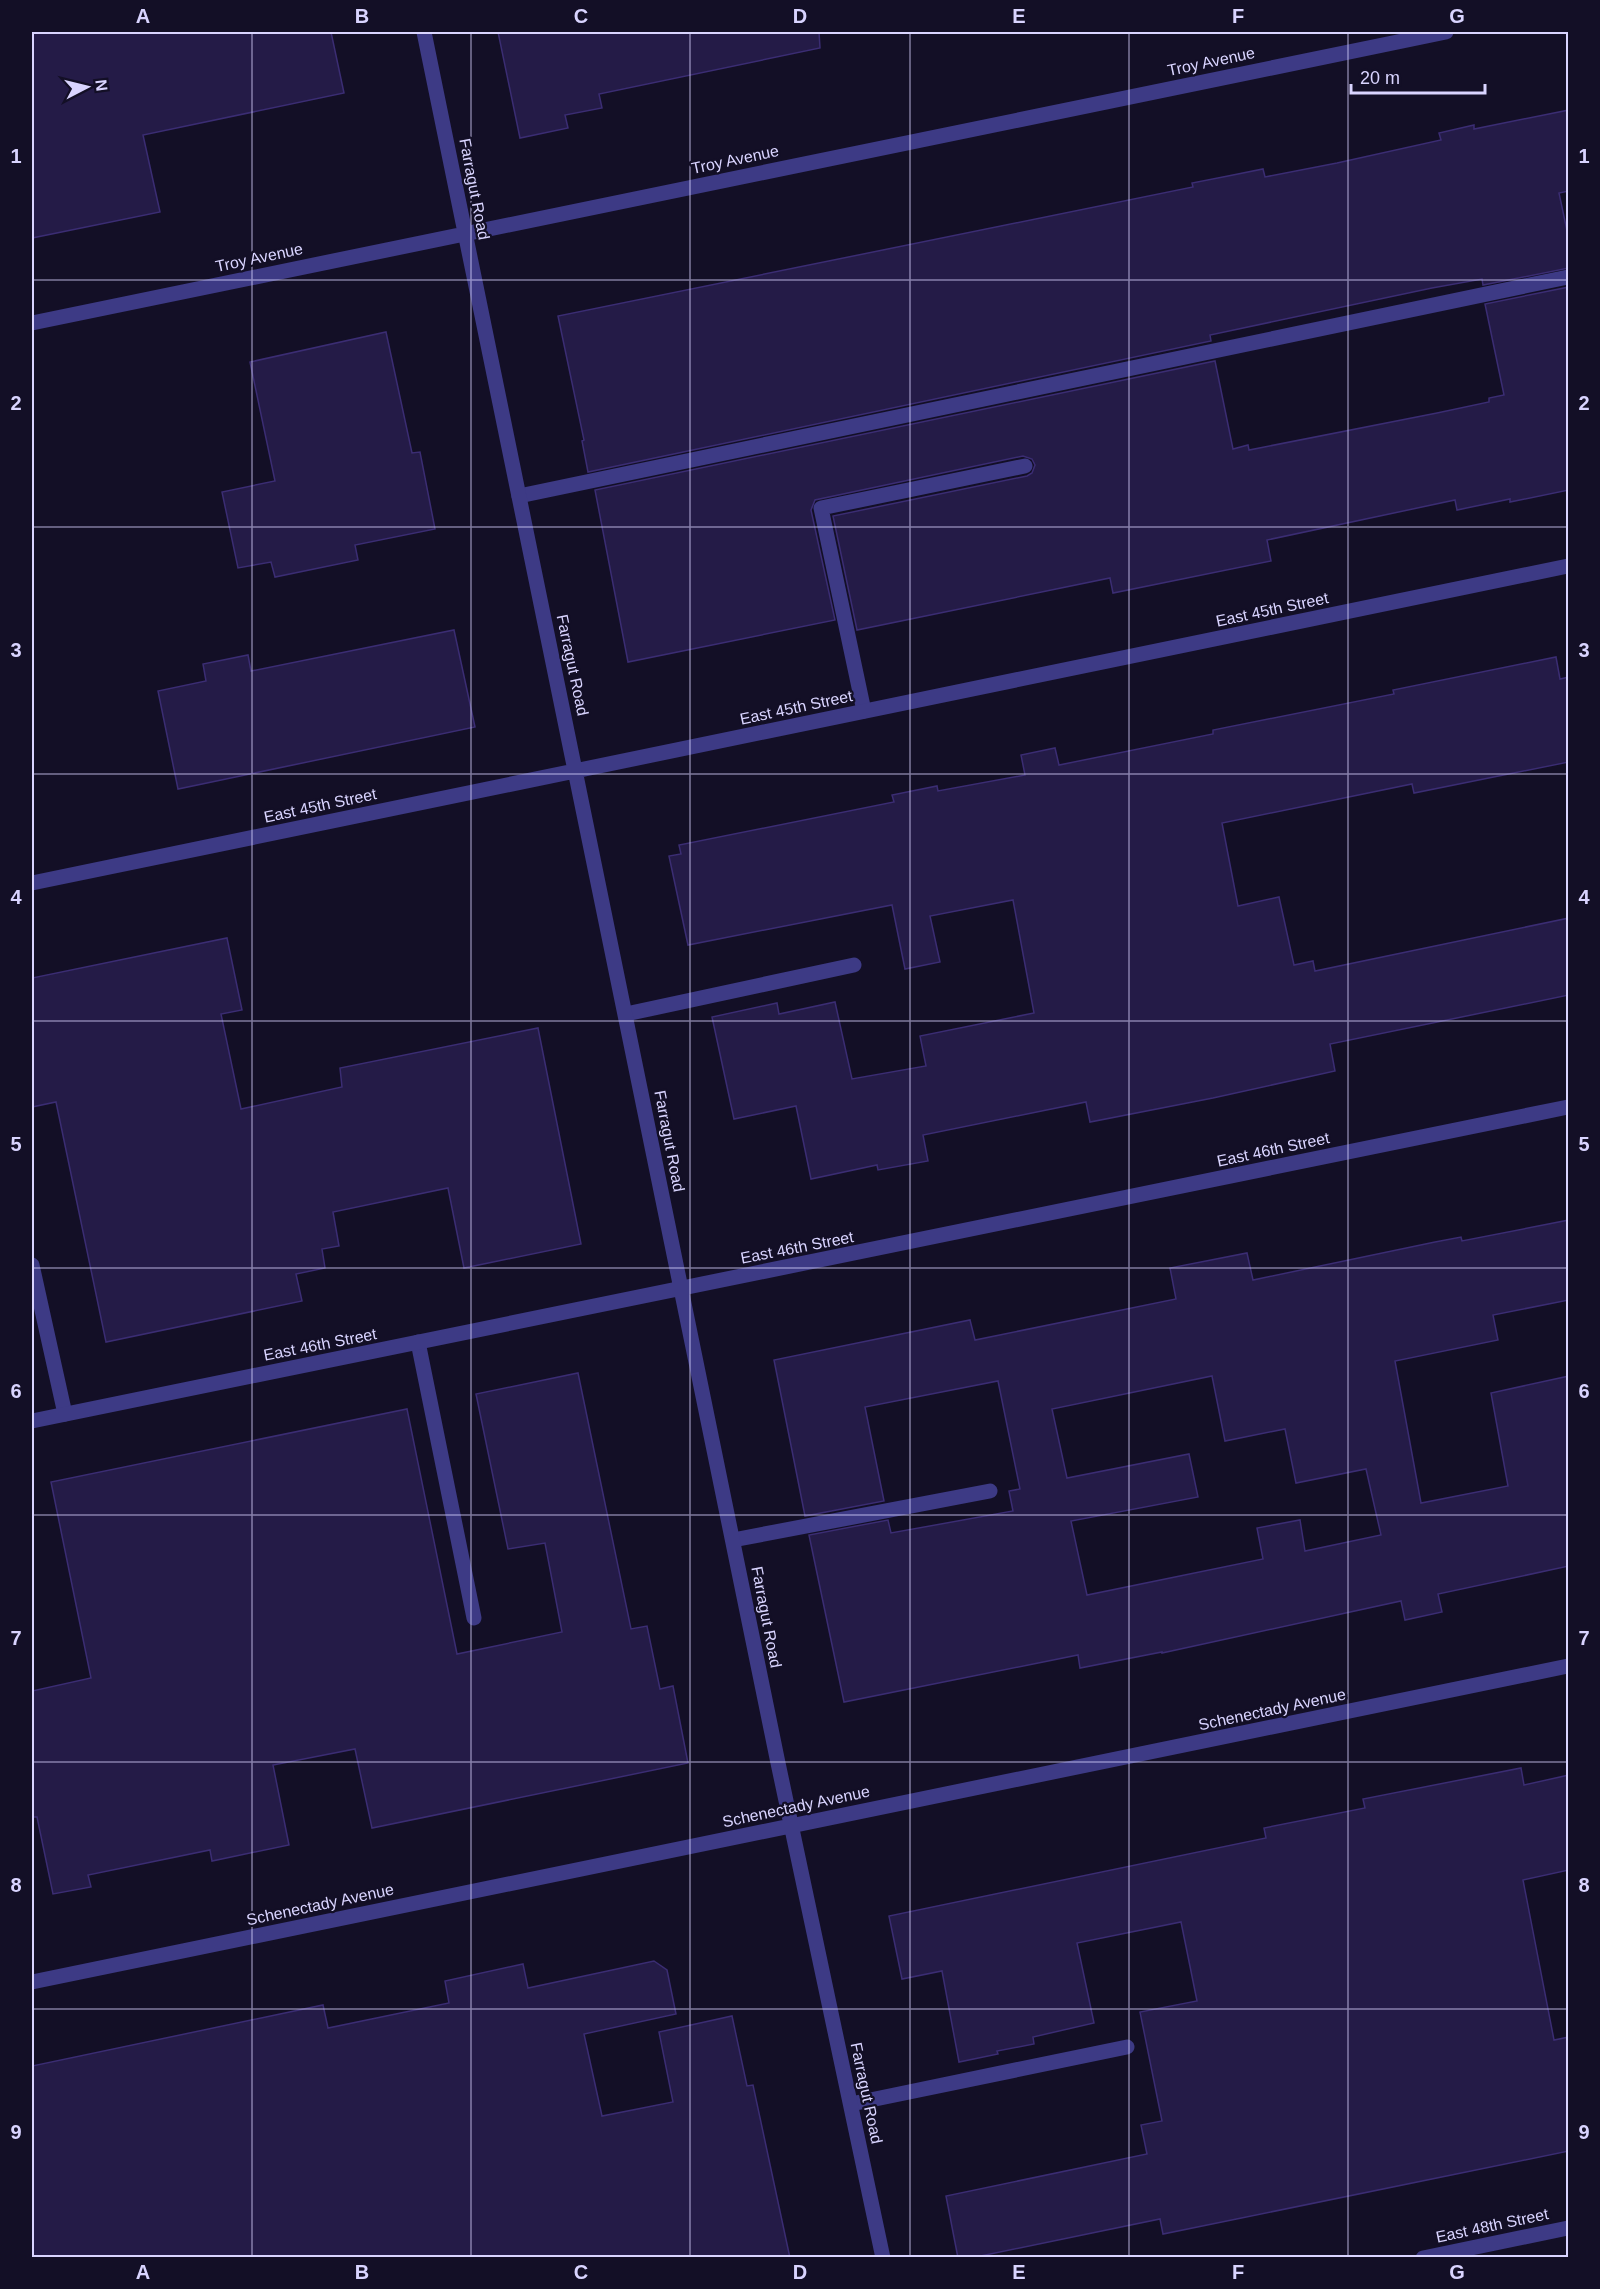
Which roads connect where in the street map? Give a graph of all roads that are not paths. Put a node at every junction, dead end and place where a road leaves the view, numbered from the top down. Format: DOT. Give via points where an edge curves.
graph roads {
  1 [pos="424,32"];
  2 [pos="1446,32"];
  3 [pos="465,233"];
  4 [pos="1569,277"];
  5 [pos="32,323"];
  6 [pos="1025,466"];
  7 [pos="519,496"];
  8 [pos="1569,566"];
  9 [pos="864,711"];
  10 [pos="576,771"];
  11 [pos="32,883"];
  12 [pos="854,964"];
  13 [pos="626,1014"];
  14 [pos="1569,1107"];
  15 [pos="32,1265"];
  16 [pos="681,1287"];
  17 [pos="418,1342"];
  18 [pos="65,1414"];
  19 [pos="32,1421"];
  20 [pos="990,1491"];
  21 [pos="733,1540"];
  22 [pos="474,1618"];
  23 [pos="1569,1666"];
  24 [pos="792,1826"];
  25 [pos="32,1982"];
  26 [pos="1127,2047"];
  27 [pos="851,2104"];
  28 [pos="1569,2228"];
  29 [pos="883,2258"];
  30 [pos="1424,2258"];
  1 -- 3 [label="street, Farragut Road"];
  2 -- 3 [label="street, Troy Avenue"];
  3 -- 5 [label="street, Troy Avenue"];
  3 -- 7 [label="street, Farragut Road"];
  4 -- 7 [label="street"];
  6 -- 9 [label="street" via="822,508"];
  7 -- 10 [label="street, Farragut Road"];
  8 -- 9 [label="street, East 45th Street"];
  9 -- 10 [label="street, East 45th Street"];
  10 -- 11 [label="street, East 45th Street"];
  10 -- 13 [label="street, Farragut Road"];
  12 -- 13 [label="street"];
  13 -- 16 [label="street, Farragut Road"];
  14 -- 16 [label="street, East 46th Street"];
  15 -- 18 [label="street"];
  16 -- 17 [label="street, East 46th Street"];
  16 -- 21 [label="street, Farragut Road"];
  17 -- 18 [label="street, East 46th Street"];
  17 -- 22 [label="street"];
  18 -- 19 [label="street, East 46th Street"];
  20 -- 21 [label="street"];
  21 -- 24 [label="street, Farragut Road"];
  23 -- 24 [label="street, Schenectady Avenue"];
  24 -- 25 [label="street, Schenectady Avenue"];
  24 -- 27 [label="street, Farragut Road"];
  26 -- 27 [label="street"];
  27 -- 29 [label="street, Farragut Road"];
  28 -- 30 [label="street, East 48th Street"];
}
